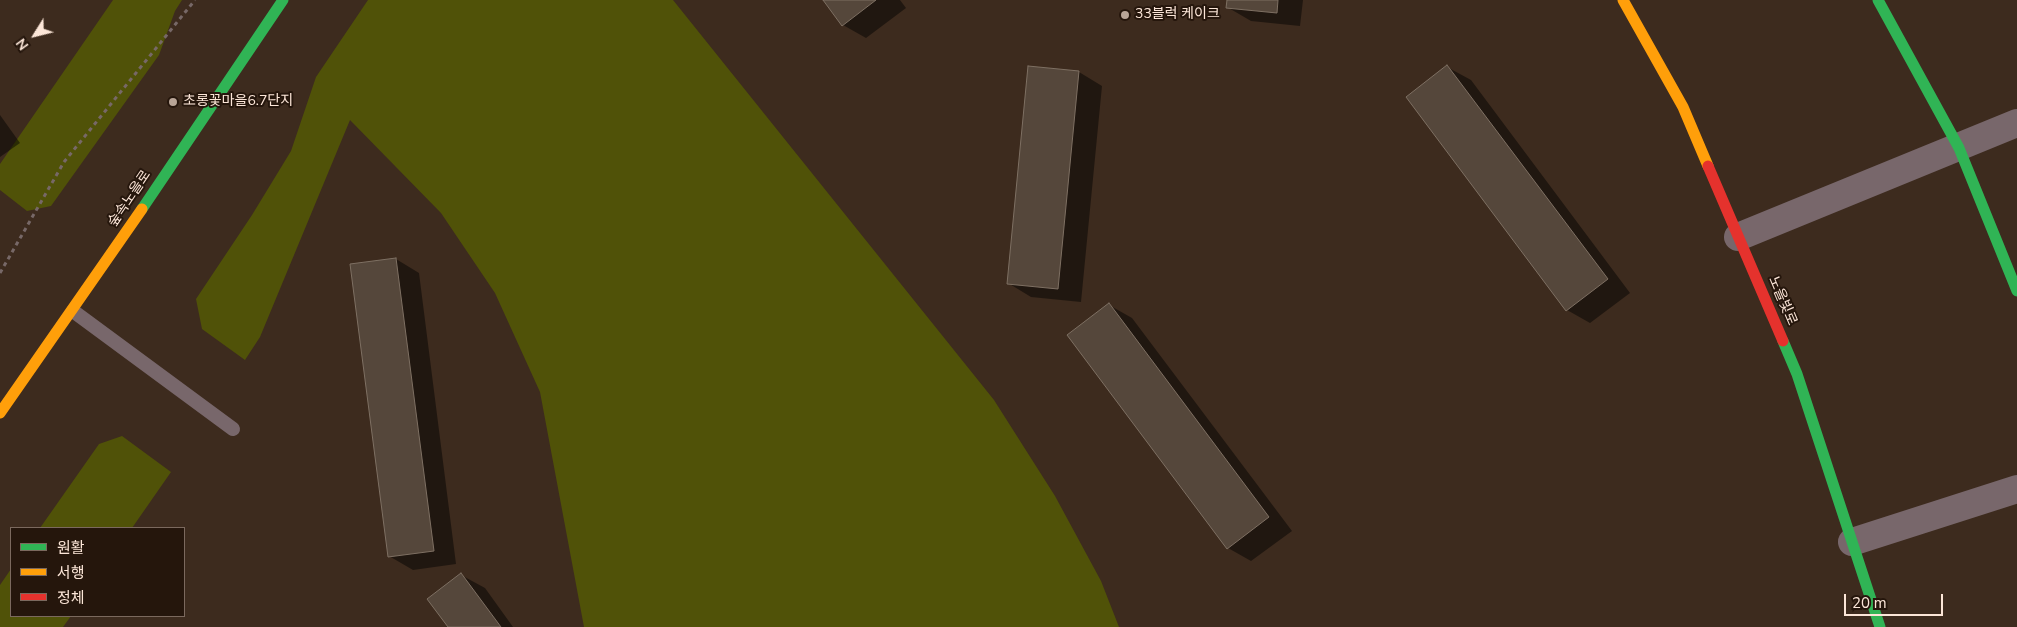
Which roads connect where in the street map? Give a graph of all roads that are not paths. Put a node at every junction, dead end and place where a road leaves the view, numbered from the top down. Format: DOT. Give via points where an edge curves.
graph roads {
  1 [pos="283,0"];
  2 [pos="1624,0"];
  3 [pos="1878,0"];
  4 [pos="2017,123"];
  5 [pos="1959,148"];
  6 [pos="1738,237"];
  7 [pos="2017,292"];
  8 [pos="73,311"];
  9 [pos="0,414"];
  10 [pos="233,429"];
  11 [pos="2017,488"];
  12 [pos="1852,542"];
  13 [pos="1880,627"];
  1 -- 8 [label="street, 숲속노을로"];
  2 -- 6 [label="street, 노을빛로" via="1683,107"];
  3 -- 5 [label="street"];
  4 -- 5 [label="street"];
  5 -- 6 [label="street"];
  5 -- 7 [label="street"];
  6 -- 12 [label="street, 노을빛로" via="1797,374"];
  8 -- 9 [label="street, 숲속노을로"];
  8 -- 10 [label="lane"];
  11 -- 12 [label="street"];
  12 -- 13 [label="street, 노을빛로"];
}
